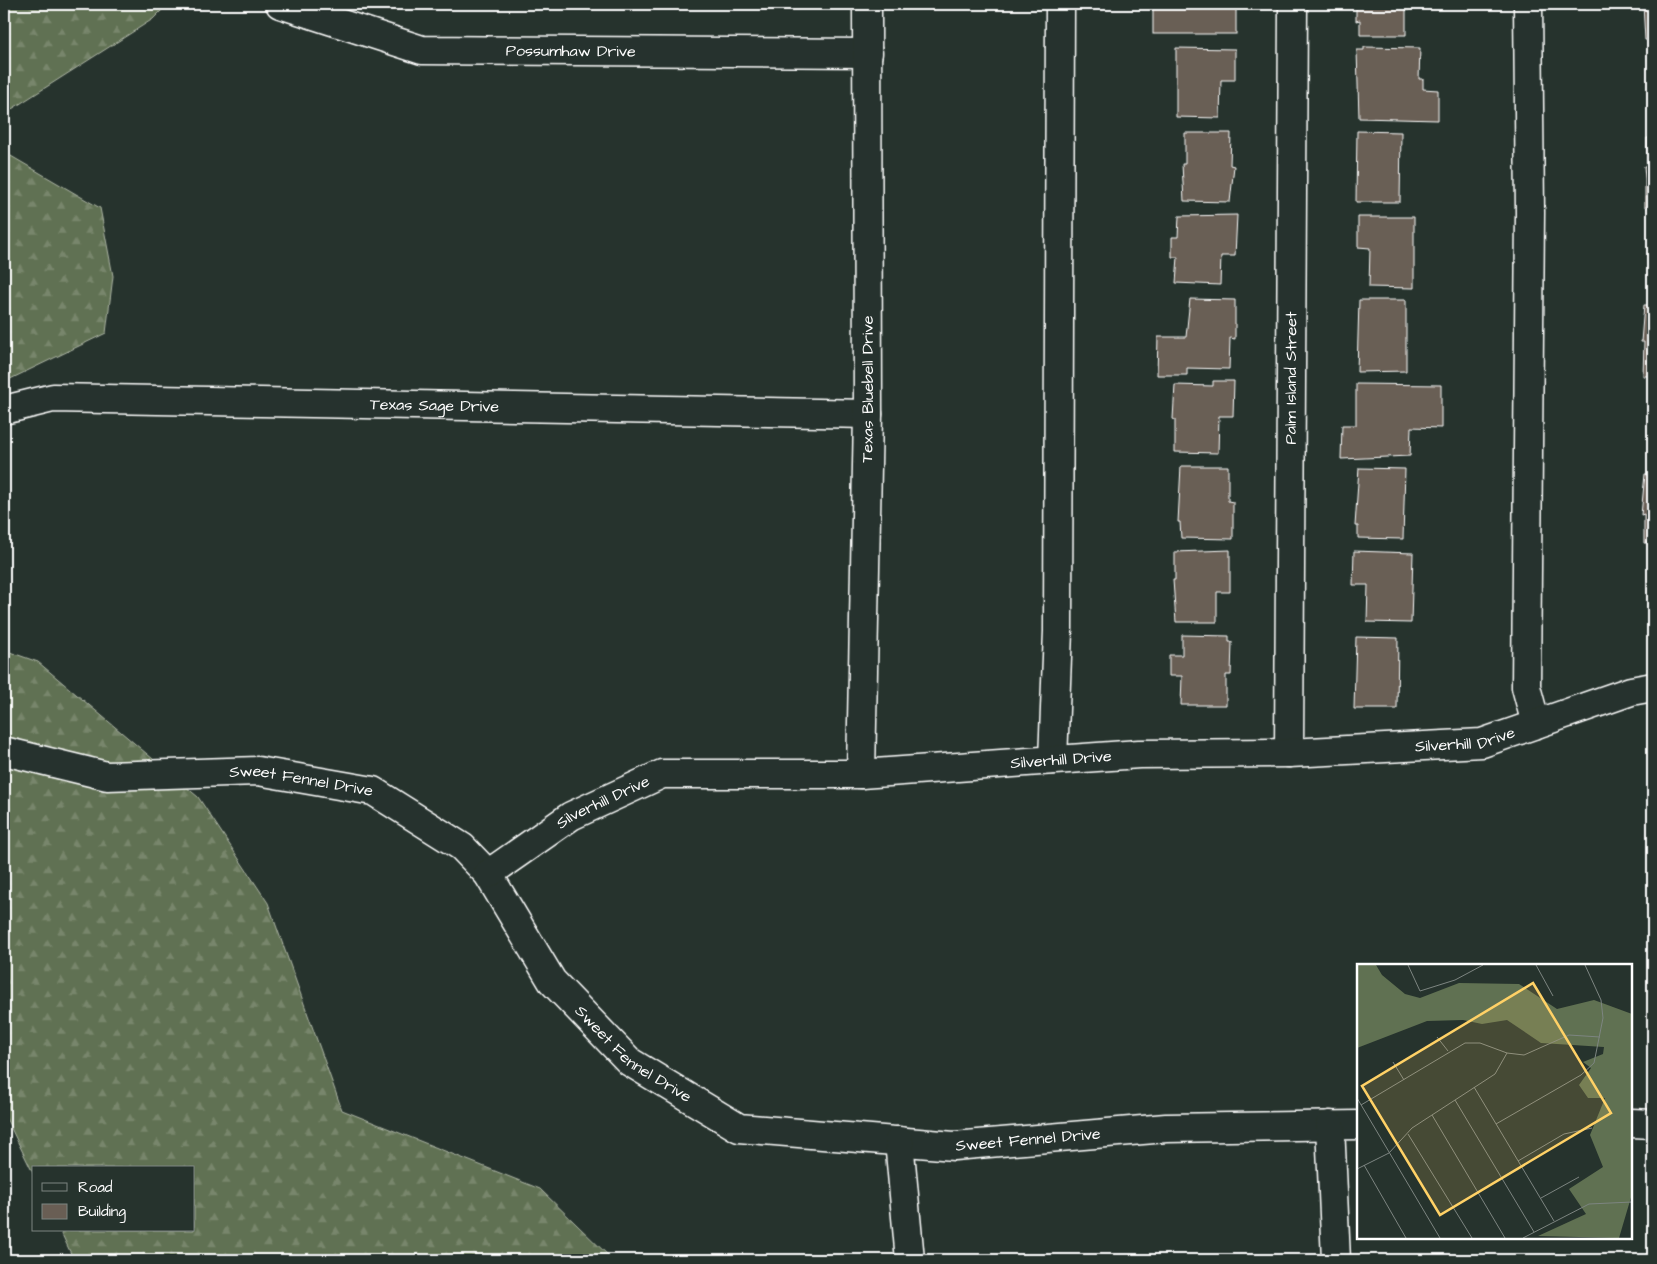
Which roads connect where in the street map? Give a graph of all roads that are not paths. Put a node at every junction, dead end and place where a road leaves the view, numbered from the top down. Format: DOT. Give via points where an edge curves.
graph roads {
  1 [pos="280,4"];
  2 [pos="867,4"];
  3 [pos="1060,4"];
  4 [pos="1292,4"];
  5 [pos="1528,4"];
  6 [pos="868,54"];
  7 [pos="4,410"];
  8 [pos="868,414"];
  9 [pos="1653,687"];
  10 [pos="1536,724"];
  11 [pos="4,751"];
  12 [pos="1289,753"];
  13 [pos="1053,760"];
  14 [pos="861,774"];
  15 [pos="488,874"];
  16 [pos="1632,1123"];
  17 [pos="1653,1124"];
  18 [pos="1330,1125"];
  19 [pos="1357,1125"];
  20 [pos="899,1141"];
  21 [pos="910,1260"];
  22 [pos="1336,1260"];
  1 -- 6 [label="street, Possumhaw Drive" via="422,50"];
  2 -- 6 [label="street, Texas Bluebell Drive"];
  3 -- 13 [label="street" via="1058,611"];
  4 -- 12 [label="street, Palm Island Street"];
  5 -- 10 [label="street" via="1530,213 1526,687"];
  6 -- 8 [label="street, Texas Bluebell Drive"];
  7 -- 8 [label="street, Texas Sage Drive" via="54,398"];
  8 -- 14 [label="street, Texas Bluebell Drive"];
  9 -- 10 [label="street, Silverhill Drive" via="1631,690"];
  10 -- 12 [label="street, Silverhill Drive" via="1482,743"];
  11 -- 15 [label="street, Sweet Fennel Drive" via="107,776 258,771 373,791 462,847"];
  12 -- 13 [label="street, Silverhill Drive" via="1140,754"];
  13 -- 14 [label="street, Silverhill Drive"];
  14 -- 15 [label="street, Silverhill Drive" via="662,774 571,816"];
  15 -- 20 [label="street, Sweet Fennel Drive" via="552,981 630,1062 739,1128"];
  16 -- 17 [label="street"];
  18 -- 19 [label="street, Sweet Fennel Drive"];
  18 -- 20 [label="street, Sweet Fennel Drive" via="1166,1128 954,1146"];
  18 -- 22 [label="street"];
  20 -- 21 [label="street"];
}
